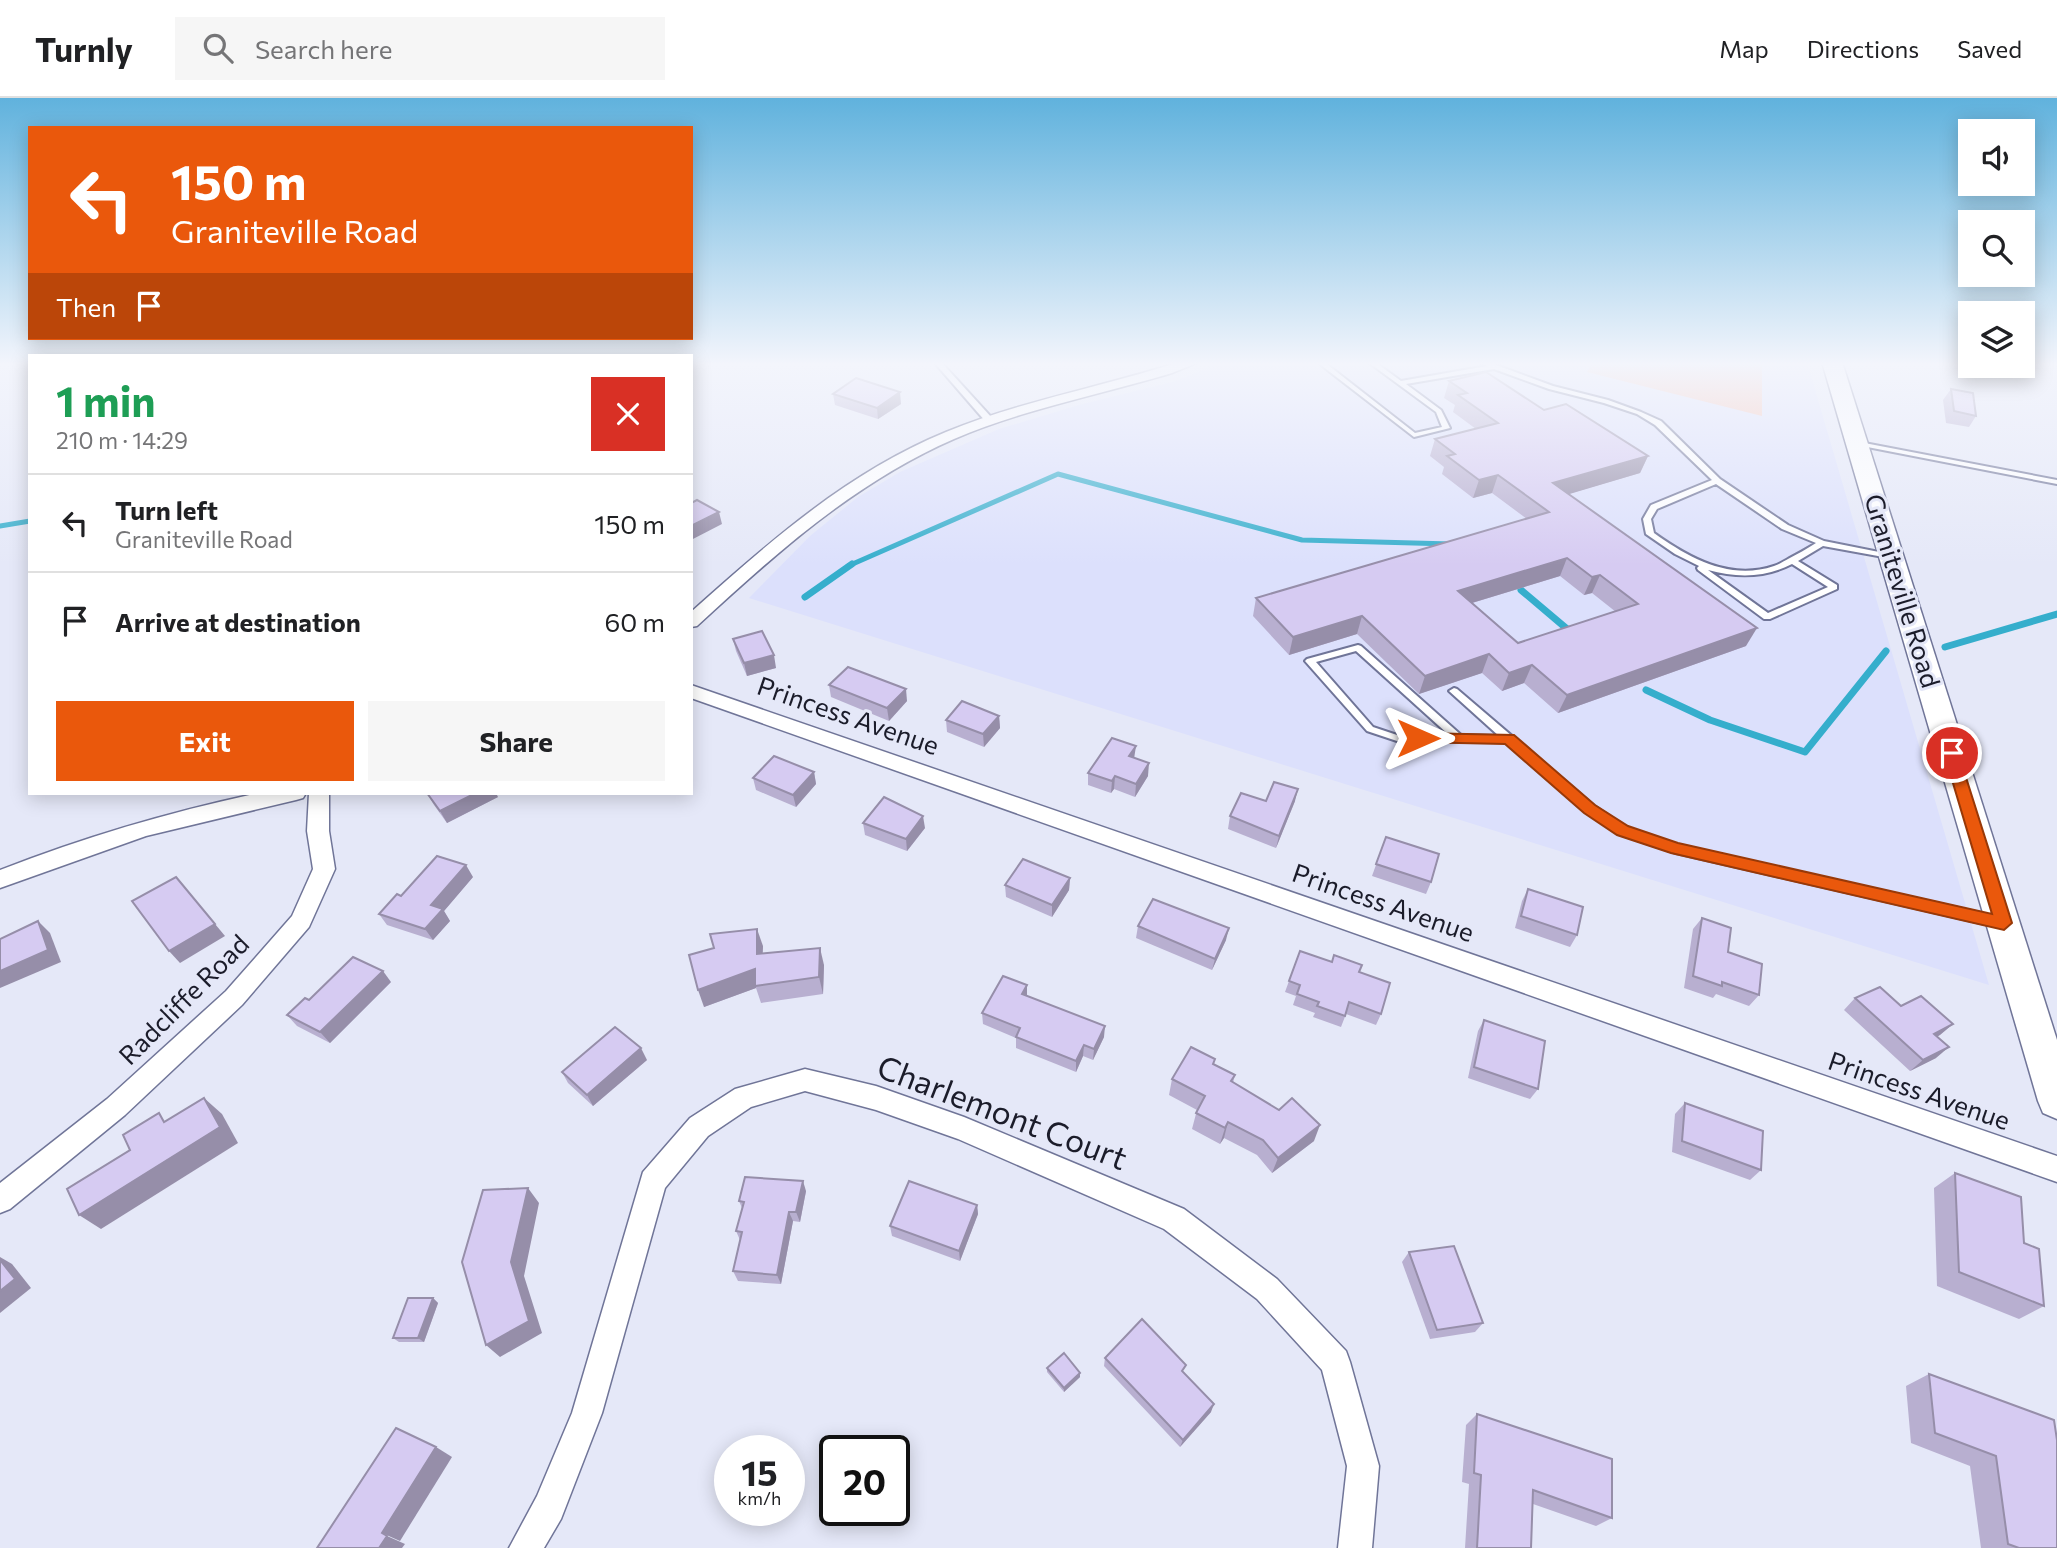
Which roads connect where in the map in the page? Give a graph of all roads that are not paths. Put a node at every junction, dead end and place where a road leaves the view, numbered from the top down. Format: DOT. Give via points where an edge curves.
graph roads {
  1 [pos="967,430"];
  2 [pos="1407,430"];
  3 [pos="1438,430"];
  4 [pos="1665,430"];
  5 [pos="1853,430"];
  6 [pos="1857,443"];
  7 [pos="1717,481"];
  8 [pos="2057,482"];
  9 [pos="1822,543"];
  10 [pos="1892,557"];
  11 [pos="1791,561"];
  12 [pos="1694,563"];
  13 [pos="693,620"];
  14 [pos="1454,691"];
  15 [pos="693,692"];
  16 [pos="1458,738"];
  17 [pos="1508,739"];
  18 [pos="285,795"];
  19 [pos="319,795"];
  20 [pos="0,879"];
  21 [pos="2004,923"];
  22 [pos="2045,1020"];
  23 [pos="2057,1101"];
  24 [pos="2057,1169"];
  25 [pos="0,1200"];
  26 [pos="526,1548"];
  27 [pos="1355,1548"];
  1 -- 13 [label="street" via="903,458 835,498 772,547"];
  2 -- 3 [label="lane" via="1414,435"];
  4 -- 7 [label="lane"];
  5 -- 6 [label="main road, Graniteville Road"];
  6 -- 8 [label="lane"];
  6 -- 10 [label="main road, Graniteville Road"];
  7 -- 9 [label="lane" via="1785,527"];
  7 -- 12 [label="lane" via="1654,507 1647,519 1650,534"];
  9 -- 10 [label="lane"];
  9 -- 11 [label="lane"];
  10 -- 21 [label="main road, Graniteville Road"];
  11 -- 12 [label="lane" via="1776,569 1735,574"];
  11 -- 12 [label="lane" via="1834,587 1767,617"];
  14 -- 17 [label="lane"];
  15 -- 24 [label="street, Princess Avenue"];
  16 -- 16 [label="lane" via="1397,738 1370,729 1310,661 1358,648"];
  16 -- 17 [label="lane"];
  17 -- 21 [label="lane" via="1623,831 1676,849"];
  18 -- 20 [label="street" via="122,835"];
  19 -- 25 [label="street, Radcliffe Road" via="324,869 301,921 225,1007 116,1107"];
  21 -- 22 [label="main road, Graniteville Road"];
  22 -- 23 [label="main road, Graniteville Road"];
  26 -- 27 [label="street, Charlemont Court" via="549,1507 587,1413 653,1181 699,1127 744,1097 805,1080 876,1098 964,1129 1174,1219 1267,1289 1335,1362 1363,1466"];
}
